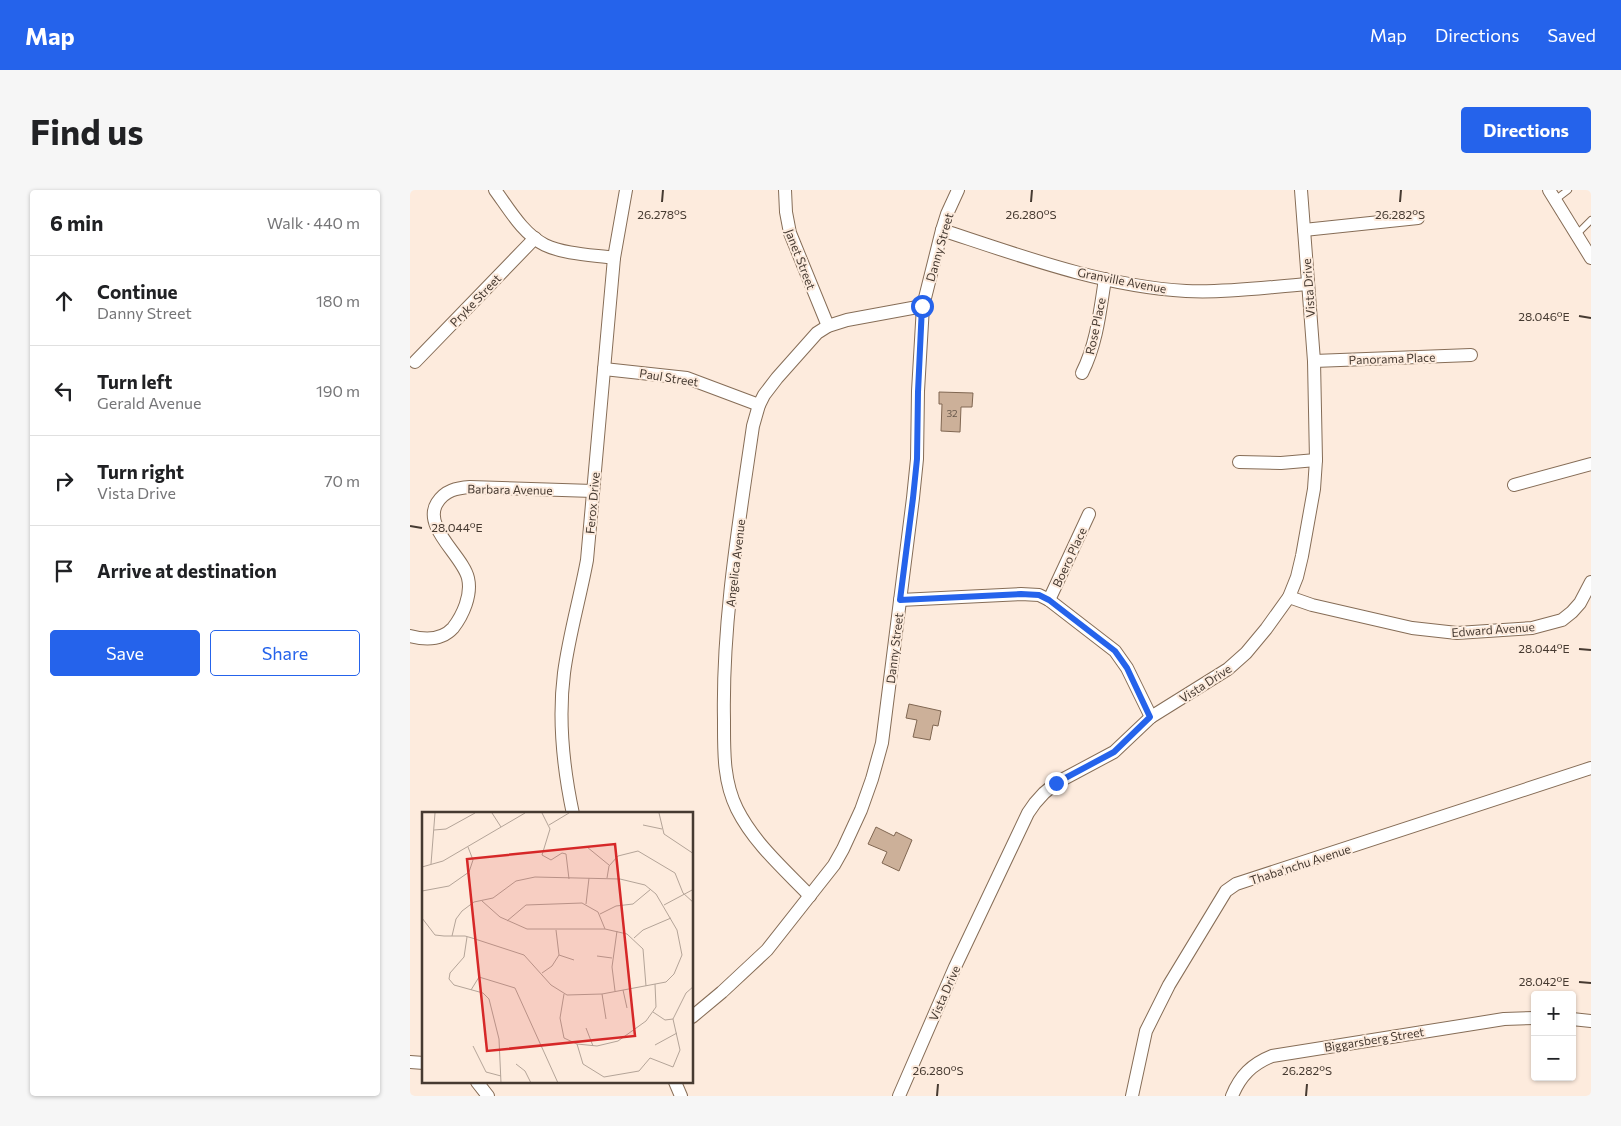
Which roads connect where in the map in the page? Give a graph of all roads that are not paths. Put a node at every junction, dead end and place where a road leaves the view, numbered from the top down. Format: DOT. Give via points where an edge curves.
graph roads {
  1 [pos="495,190"];
  2 [pos="626,190"];
  3 [pos="785,190"];
  4 [pos="958,190"];
  5 [pos="1301,190"];
  6 [pos="1568,190"];
  7 [pos="1552,195"];
  8 [pos="1418,218"];
  9 [pos="1591,220"];
  10 [pos="942,230"];
  11 [pos="1304,230"];
  12 [pos="1576,235"];
  13 [pos="535,238"];
  14 [pos="614,258"];
  15 [pos="1591,258"];
  16 [pos="1105,279"];
  17 [pos="1308,284"];
  18 [pos="922,306"];
  19 [pos="828,326"];
  20 [pos="1471,355"];
  21 [pos="1314,361"];
  22 [pos="415,362"];
  23 [pos="604,369"];
  24 [pos="1082,373"];
  25 [pos="759,405"];
  26 [pos="1316,460"];
  27 [pos="1239,462"];
  28 [pos="1591,464"];
  29 [pos="1514,485"];
  30 [pos="593,491"];
  31 [pos="1089,514"];
  32 [pos="1591,582"];
  33 [pos="1289,597"];
  34 [pos="900,600"];
  35 [pos="1049,600"];
  36 [pos="410,636"];
  37 [pos="1150,717"];
  38 [pos="1591,768"];
  39 [pos="574,812"];
  40 [pos="810,896"];
  41 [pos="694,1015"];
  42 [pos="1531,1018"];
  43 [pos="1576,1019"];
  44 [pos="1591,1021"];
  45 [pos="479,1084"];
  46 [pos="676,1084"];
  47 [pos="488,1096"];
  48 [pos="681,1096"];
  49 [pos="899,1096"];
  50 [pos="1132,1096"];
  51 [pos="1232,1096"];
  1 -- 13 [label="street"];
  2 -- 14 [label="street, Ferox Drive"];
  3 -- 19 [label="street, Janet Street" via="790,233"];
  4 -- 10 [label="street, Danny Street"];
  5 -- 11 [label="street, Vista Drive"];
  6 -- 7 [label="lane"];
  7 -- 12 [label="street"];
  8 -- 11 [label="street"];
  9 -- 12 [label="lane"];
  10 -- 16 [label="street, Granville Avenue" via="1028,259"];
  10 -- 18 [label="street, Danny Street"];
  11 -- 17 [label="street, Vista Drive"];
  12 -- 15 [label="street"];
  13 -- 14 [label="street" via="554,248"];
  13 -- 22 [label="street, Pryke Street"];
  14 -- 23 [label="street, Ferox Drive"];
  16 -- 17 [label="street, Granville Avenue" via="1187,291"];
  16 -- 24 [label="street, Rose Place" via="1095,337"];
  17 -- 21 [label="street, Vista Drive"];
  18 -- 19 [label="street, Angelica Avenue"];
  18 -- 34 [label="street, Danny Street" via="917,459"];
  19 -- 25 [label="street, Angelica Avenue" via="817,333 776,378"];
  20 -- 21 [label="street, Panorama Place"];
  21 -- 26 [label="street, Vista Drive"];
  23 -- 25 [label="street, Paul Street" via="687,378"];
  23 -- 30 [label="street, Ferox Drive"];
  25 -- 40 [label="street, Angelica Avenue" via="745,481 725,650 725,766 728,787 750,830"];
  26 -- 27 [label="street"];
  26 -- 33 [label="street, Vista Drive" via="1298,577"];
  28 -- 29 [label="street"];
  30 -- 36 [label="street, Barbara Avenue" via="470,487 444,494 434,509 435,518 445,542 466,569 469,580 466,605 448,632 422,640"];
  30 -- 39 [label="street, Ferox Drive" via="586,560 562,694 563,760"];
  31 -- 35 [label="street, Boero Place"];
  32 -- 33 [label="street, Edward Avenue" via="1580,603 1562,620 1532,628 1457,633 1412,628"];
  33 -- 37 [label="street, Vista Drive" via="1246,653 1228,669"];
  34 -- 35 [label="street" via="1013,594 1039,595"];
  34 -- 40 [label="street, Danny Street" via="882,742 872,779 843,849"];
  35 -- 37 [label="street" via="1115,651"];
  37 -- 49 [label="street, Vista Drive" via="1114,752 1056,783 1028,813 955,967"];
  38 -- 50 [label="street, Thaba'nchu Avenue" via="1236,884 1226,891 1169,985 1146,1031"];
  40 -- 41 [label="street, Danny Street" via="767,950"];
  42 -- 51 [label="street, Biggarsberg Street" via="1504,1019 1272,1056 1259,1061 1246,1072"];
  43 -- 44 [label="street"];
  45 -- 47 [label="street"];
  46 -- 48 [label="street"];
}
